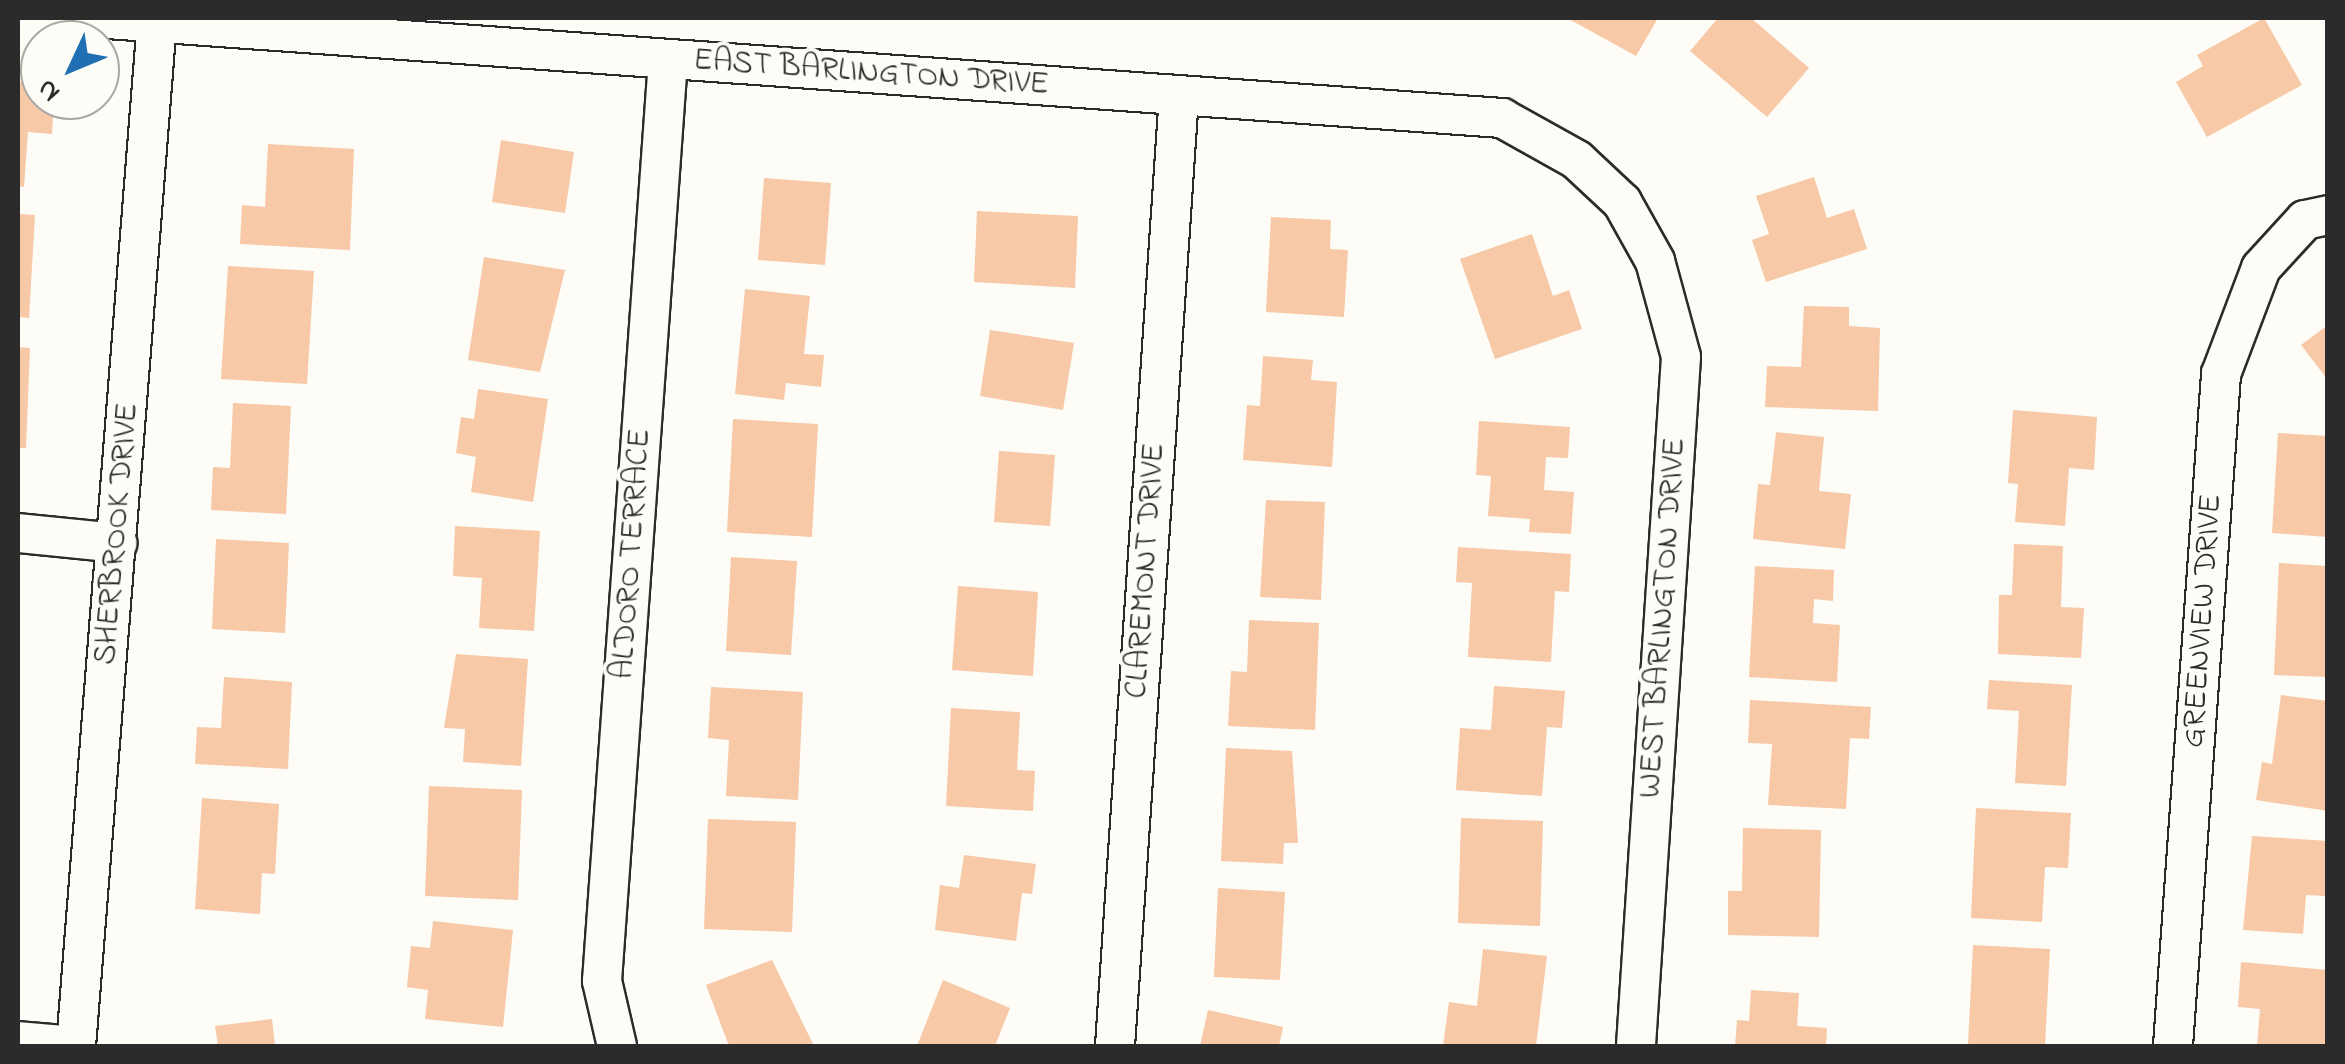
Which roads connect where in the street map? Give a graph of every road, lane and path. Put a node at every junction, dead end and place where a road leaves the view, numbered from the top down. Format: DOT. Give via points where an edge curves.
graph roads {
  1 [pos="93,18"];
  2 [pos="157,22"];
  3 [pos="668,60"];
  4 [pos="1179,95"];
  5 [pos="1622,202"];
  6 [pos="2316,218"];
  7 [pos="18,533"];
  8 [pos="118,543"];
  9 [pos="18,1041"];
  10 [pos="76,1046"];
  11 [pos="617,1046"];
  12 [pos="1115,1046"];
  13 [pos="1636,1046"];
  14 [pos="2174,1046"];
  1 -- 2 [label="street, EAST BARLINGTON DRIVE"];
  2 -- 3 [label="street, EAST BARLINGTON DRIVE"];
  2 -- 8 [label="street, SHERBROOK DRIVE"];
  3 -- 4 [label="street, EAST BARLINGTON DRIVE"];
  3 -- 11 [label="street, ALDORO TERRACE" via="602,981"];
  4 -- 5 [label="street, EAST BARLINGTON DRIVE" via="1502,118 1577,160"];
  4 -- 12 [label="street, CLAREMONT DRIVE"];
  5 -- 13 [label="street, WEST BARLINGTON DRIVE" via="1655,261 1680,357"];
  6 -- 14 [label="street, GREENVIEW DRIVE" via="2261,268 2221,374"];
  7 -- 8 [label="street"];
  8 -- 10 [label="street, SHERBROOK DRIVE"];
  9 -- 10 [label="street"];
}
